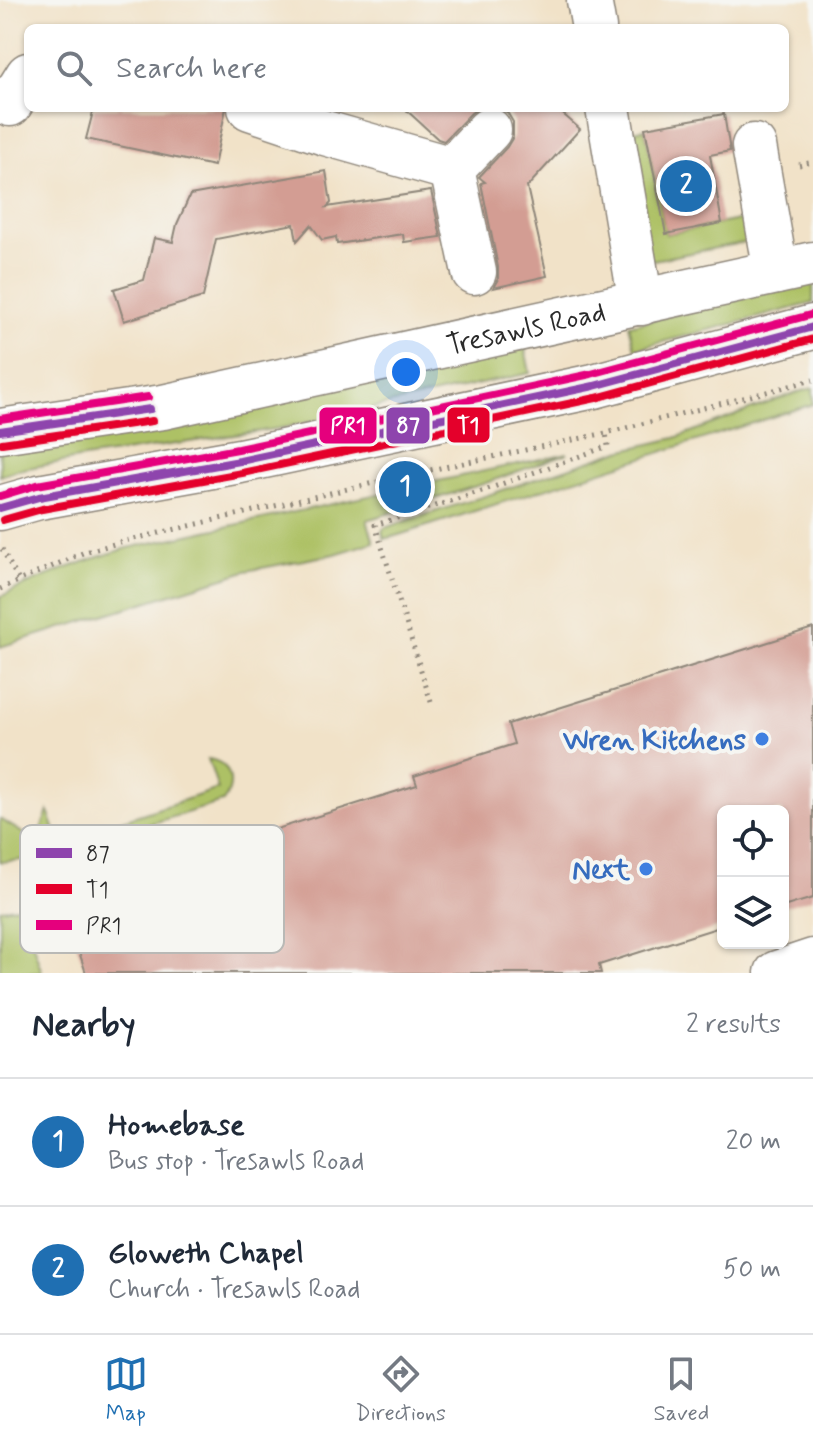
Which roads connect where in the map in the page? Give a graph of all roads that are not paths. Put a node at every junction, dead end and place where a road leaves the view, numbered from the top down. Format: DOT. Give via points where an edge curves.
graph roads {
  1 [pos="589,0"];
  2 [pos="593,24"];
  3 [pos="24,81"];
  4 [pos="0,100"];
  5 [pos="262,112"];
  6 [pos="609,112"];
  7 [pos="489,130"];
  8 [pos="754,146"];
  9 [pos="452,169"];
  10 [pos="795,268"];
  11 [pos="474,272"];
  12 [pos="641,303"];
  13 [pos="813,327"];
  14 [pos="0,431"];
  15 [pos="0,508"];
  16 [pos="813,961"];
  17 [pos="777,973"];
  1 -- 2 [label="main road"];
  3 -- 4 [label="main road" via="10,104"];
  5 -- 9 [label="main road"];
  6 -- 12 [label="main road"];
  7 -- 9 [label="main road"];
  8 -- 10 [label="main road"];
  9 -- 11 [label="main road"];
  10 -- 12 [label="main road, Tresawls Road"];
  12 -- 14 [label="main road, Tresawls Road" via="163,407"];
  13 -- 15 [label="main road" via="594,386"];
  16 -- 17 [label="main road"];
}
